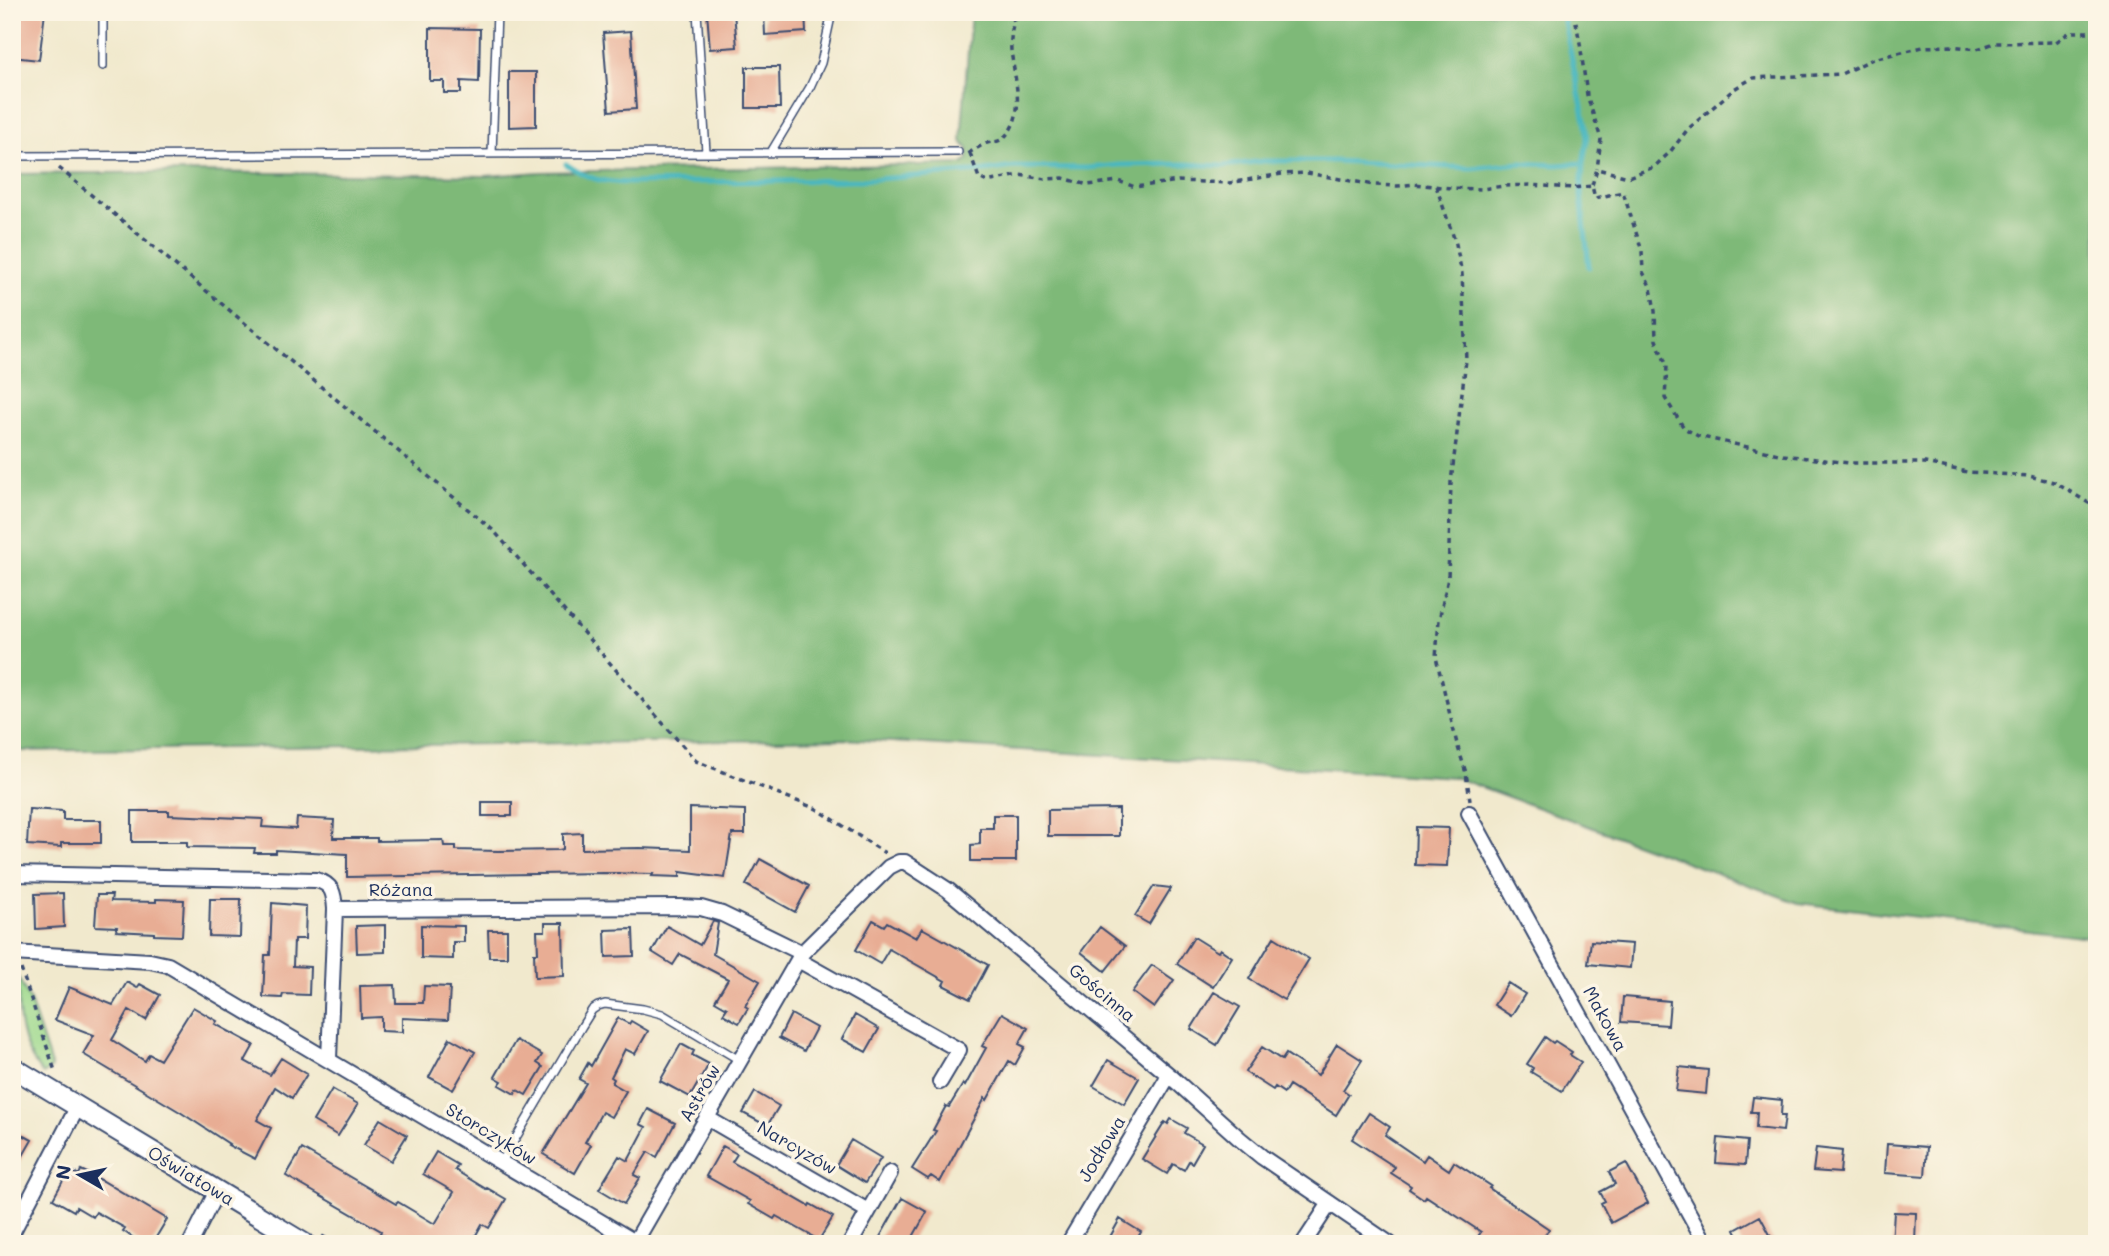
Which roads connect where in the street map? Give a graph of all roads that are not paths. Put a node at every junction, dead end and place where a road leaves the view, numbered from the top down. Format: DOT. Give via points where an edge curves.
graph roads {
  1 [pos="103,12"];
  2 [pos="497,12"];
  3 [pos="696,12"];
  4 [pos="832,12"];
  5 [pos="103,66"];
  6 [pos="706,152"];
  7 [pos="771,152"];
  8 [pos="958,152"];
  9 [pos="492,154"];
  10 [pos="12,156"];
  11 [pos="1469,813"];
  12 [pos="12,874"];
  13 [pos="335,909"];
  14 [pos="14,953"];
  15 [pos="800,956"];
  16 [pos="329,1059"];
  17 [pos="741,1061"];
  18 [pos="12,1067"];
  19 [pos="1170,1074"];
  20 [pos="940,1082"];
  21 [pos="78,1108"];
  22 [pos="707,1118"];
  23 [pos="502,1163"];
  24 [pos="890,1173"];
  25 [pos="217,1191"];
  26 [pos="1330,1203"];
  27 [pos="868,1211"];
  28 [pos="12,1233"];
  29 [pos="634,1243"];
  30 [pos="190,1244"];
  31 [pos="306,1244"];
  32 [pos="850,1244"];
  33 [pos="1068,1244"];
  34 [pos="1303,1244"];
  35 [pos="1390,1244"];
  36 [pos="1706,1244"];
  1 -- 5 [label="lane"];
  2 -- 9 [label="lane"];
  3 -- 6 [label="lane"];
  4 -- 7 [label="lane" via="821,63"];
  6 -- 7 [label="lane"];
  6 -- 9 [label="lane"];
  7 -- 8 [label="lane"];
  9 -- 10 [label="lane"];
  11 -- 36 [label="street, Makowa"];
  12 -- 13 [label="street" via="316,880 332,890"];
  13 -- 15 [label="street, Różana" via="701,908 722,914"];
  13 -- 16 [label="street"];
  14 -- 16 [label="street, Storczyków" via="168,965"];
  15 -- 17 [label="street, Astrów"];
  15 -- 19 [label="street, Gościnna" via="889,867 905,862 965,903"];
  15 -- 20 [label="street, Różana" via="959,1050"];
  16 -- 23 [label="street, Storczyków"];
  17 -- 22 [label="street, Astrów"];
  17 -- 23 [label="lane" via="662,1014 598,1006"];
  18 -- 21 [label="street, Oświatowa"];
  19 -- 26 [label="street, Gościnna" via="1262,1157"];
  19 -- 33 [label="street, Jodłowa"];
  21 -- 25 [label="street, Oświatowa"];
  21 -- 28 [label="street"];
  22 -- 27 [label="street, Narcyzów"];
  22 -- 29 [label="street, Astrów"];
  23 -- 29 [label="street, Storczyków"];
  24 -- 27 [label="street"];
  25 -- 30 [label="street"];
  25 -- 31 [label="street, Oświatowa"];
  26 -- 34 [label="street"];
  26 -- 35 [label="street, Gościnna"];
  27 -- 32 [label="street"];
}
